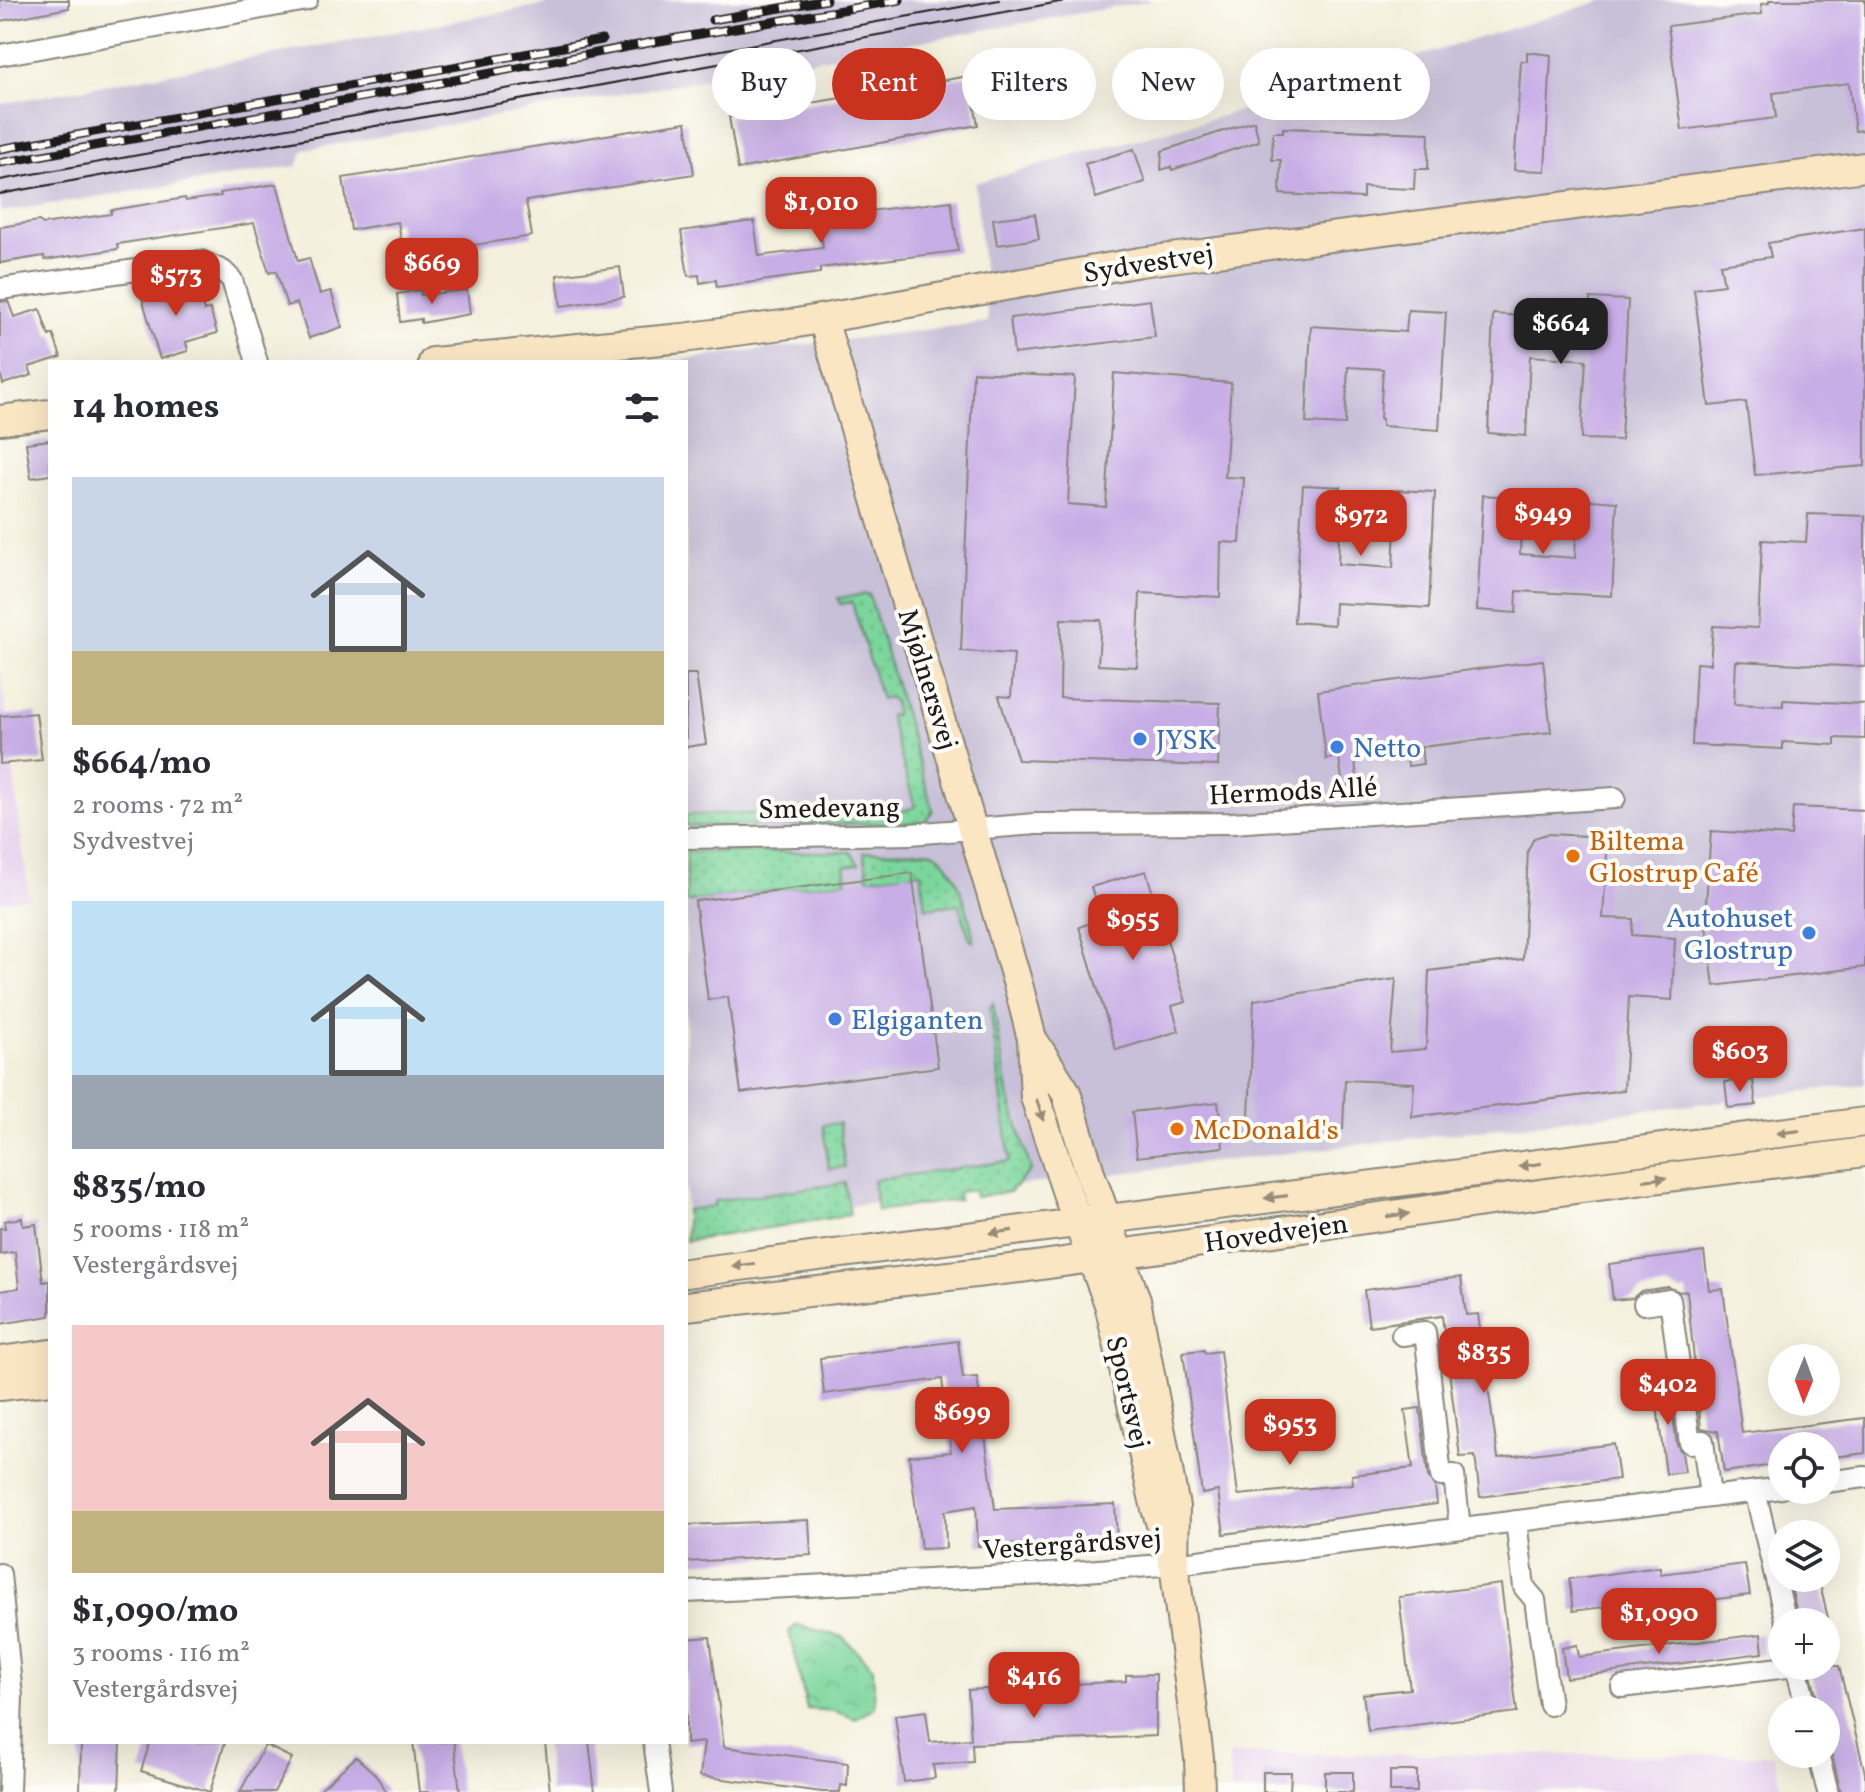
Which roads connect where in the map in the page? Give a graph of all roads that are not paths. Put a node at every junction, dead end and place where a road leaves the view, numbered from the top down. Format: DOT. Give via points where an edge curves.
graph roads {
  1 [pos="299,1"];
  2 [pos="0,55"];
  3 [pos="1865,167"];
  4 [pos="0,289"];
  5 [pos="823,319"];
  6 [pos="256,360"];
  7 [pos="449,360"];
  8 [pos="48,414"];
  9 [pos="0,420"];
  10 [pos="1615,798"];
  11 [pos="973,828"];
  12 [pos="688,838"];
  13 [pos="1032,1039"];
  14 [pos="1865,1122"];
  15 [pos="1865,1152"];
  16 [pos="1106,1218"];
  17 [pos="1078,1222"];
  18 [pos="1105,1256"];
  19 [pos="688,1273"];
  20 [pos="1644,1304"];
  21 [pos="688,1306"];
  22 [pos="1402,1335"];
  23 [pos="48,1354"];
  24 [pos="0,1361"];
  25 [pos="41,1381"];
  26 [pos="0,1386"];
  27 [pos="0,1403"];
  28 [pos="1865,1477"];
  29 [pos="1840,1480"];
  30 [pos="1768,1490"];
  31 [pos="1755,1491"];
  32 [pos="1710,1496"];
  33 [pos="1516,1521"];
  34 [pos="1460,1528"];
  35 [pos="1174,1564"];
  36 [pos="0,1574"];
  37 [pos="688,1592"];
  38 [pos="1783,1608"];
  39 [pos="1768,1669"];
  40 [pos="1622,1687"];
  41 [pos="1550,1705"];
  42 [pos="654,1744"];
  43 [pos="1822,1768"];
  44 [pos="9,1792"];
  45 [pos="661,1792"];
  46 [pos="1200,1792"];
  47 [pos="1828,1792"];
  1 -- 2 [label="street"];
  3 -- 5 [label="street, Sydvestvej" via="1154,260"];
  4 -- 6 [label="street" via="201,261 232,280"];
  5 -- 7 [label="street, Sydvestvej"];
  5 -- 11 [label="street, Mjølnersvej"];
  8 -- 9 [label="street"];
  10 -- 11 [label="street, Hermods Allé" via="1232,823"];
  11 -- 12 [label="street, Smedevang"];
  11 -- 13 [label="street, Mjølnersvej"];
  13 -- 16 [label="street, Mjølnersvej" via="1066,1092"];
  13 -- 17 [label="street, Mjølnersvej, one-way" via="1035,1097"];
  14 -- 16 [label="street, Hovedvejen, one-way"];
  18 -- 15 [label="street, Hovedvejen, one-way"];
  16 -- 17 [label="street, Hovedvejen"];
  16 -- 18 [label="street, Sportsvej"];
  17 -- 18 [label="street, Sportsvej"];
  17 -- 19 [label="street, Hovedvejen, one-way"];
  18 -- 21 [label="street, Hovedvejen"];
  18 -- 35 [label="street, Sportsvej" via="1136,1300 1175,1507"];
  20 -- 32 [label="street" via="1670,1300 1690,1443 1703,1441"];
  22 -- 34 [label="street" via="1425,1332 1441,1476 1454,1475"];
  23 -- 24 [label="street"];
  25 -- 26 [label="street"];
  25 -- 27 [label="street"];
  28 -- 29 [label="street"];
  30 -- 31 [label="street, Vestergårdsvej"];
  31 -- 32 [label="street, Vestergårdsvej"];
  31 -- 38 [label="street"];
  32 -- 33 [label="street, Vestergårdsvej"];
  33 -- 34 [label="street, Vestergårdsvej"];
  33 -- 41 [label="street" via="1524,1587 1535,1600"];
  34 -- 35 [label="street, Vestergårdsvej"];
  35 -- 37 [label="street, Vestergårdsvej"];
  35 -- 46 [label="street, Sportsvej"];
  36 -- 44 [label="street" via="12,1696"];
  39 -- 40 [label="street"];
  42 -- 45 [label="street"];
  43 -- 47 [label="street"];
}
